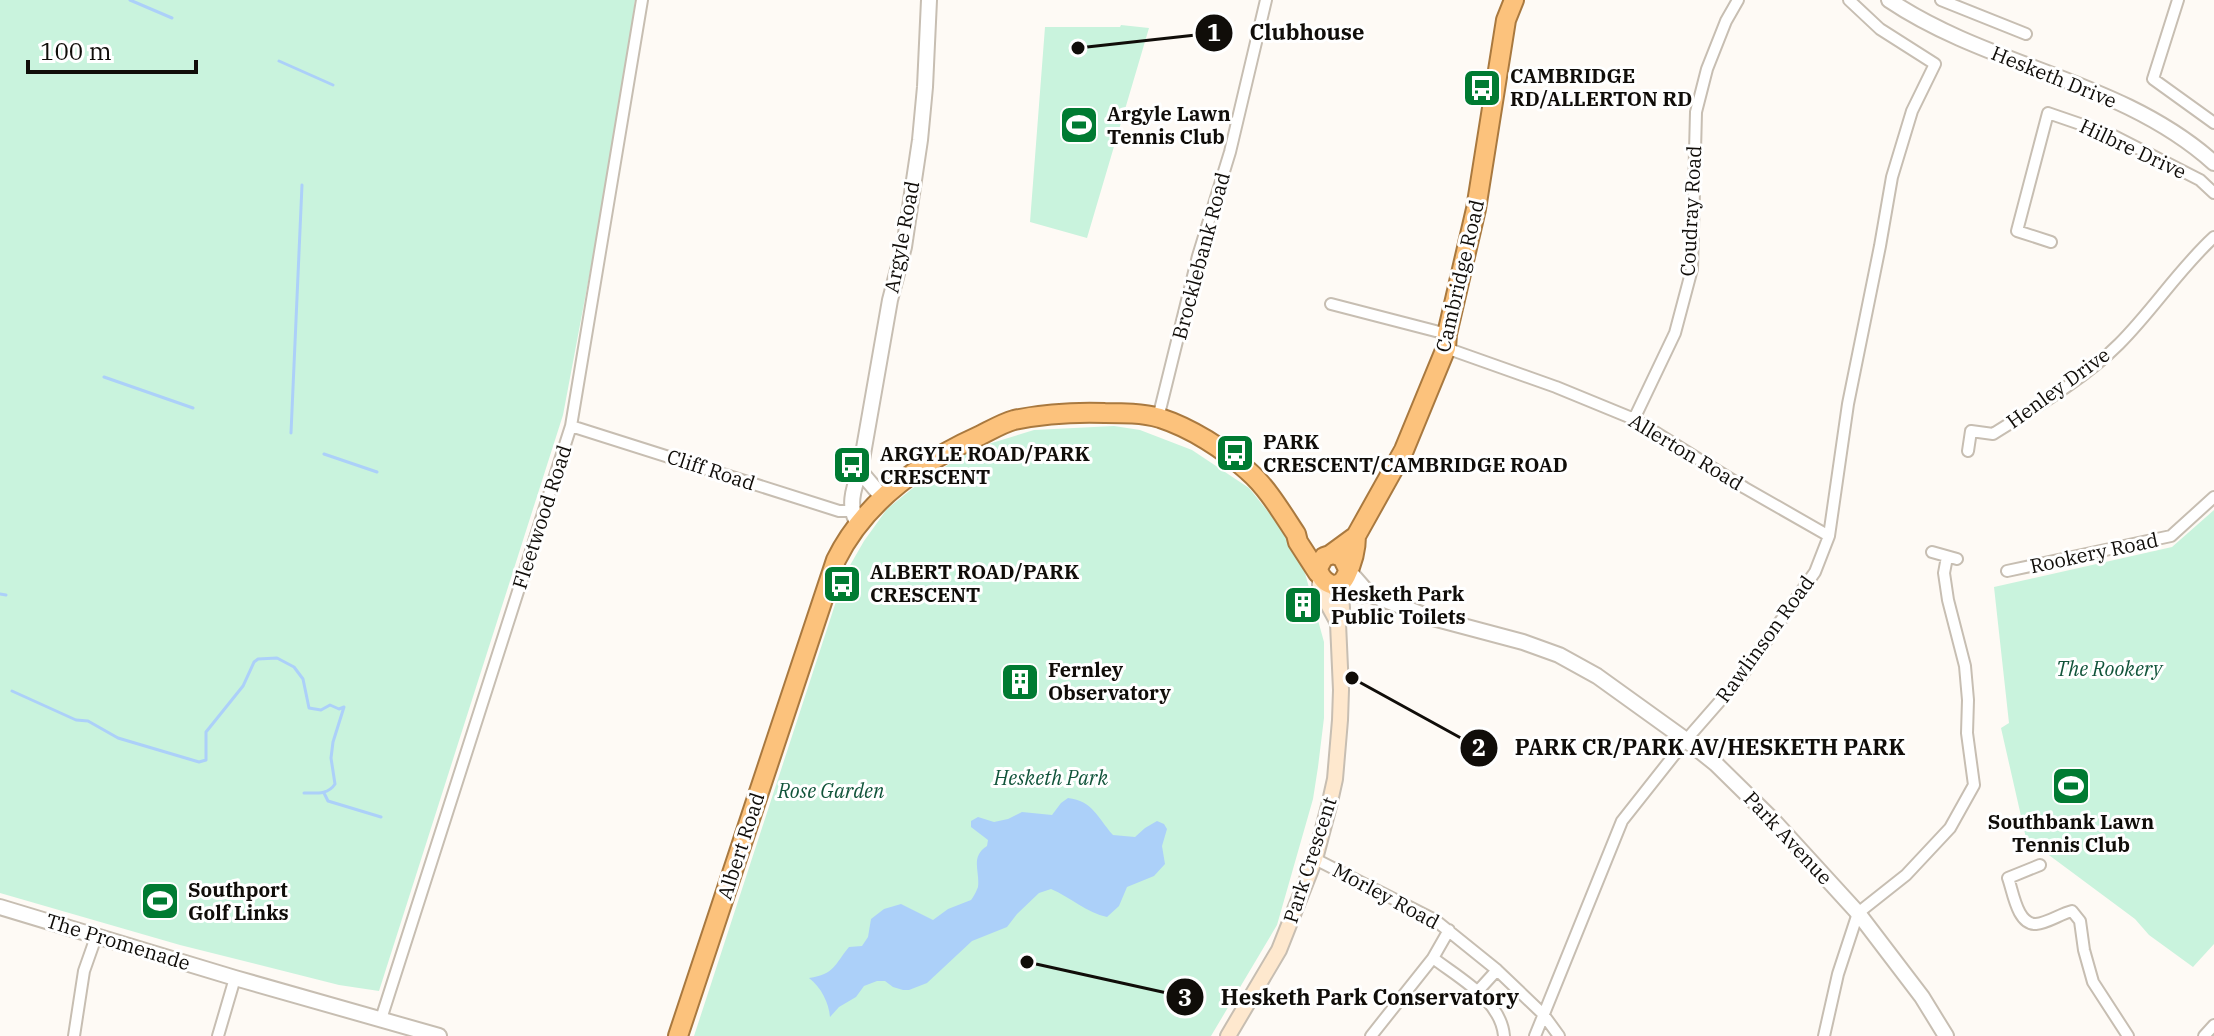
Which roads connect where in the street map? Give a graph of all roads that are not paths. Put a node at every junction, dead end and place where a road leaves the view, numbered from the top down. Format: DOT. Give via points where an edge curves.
graph roads {
  1 [pos="642,0"];
  2 [pos="929,0"];
  3 [pos="1266,0"];
  4 [pos="1514,0"];
  5 [pos="1738,0"];
  6 [pos="1849,0"];
  7 [pos="1889,0"];
  8 [pos="1941,0"];
  9 [pos="2178,0"];
  10 [pos="2026,34"];
  11 [pos="2214,123"];
  12 [pos="2214,163"];
  13 [pos="2214,193"];
  14 [pos="2214,237"];
  15 [pos="2051,242"];
  16 [pos="1331,304"];
  17 [pos="1447,341"];
  18 [pos="1158,418"];
  19 [pos="1634,419"];
  20 [pos="571,426"];
  21 [pos="1968,451"];
  22 [pos="860,471"];
  23 [pos="2214,497"];
  24 [pos="883,498"];
  25 [pos="856,518"];
  26 [pos="1296,534"];
  27 [pos="1356,536"];
  28 [pos="1829,536"];
  29 [pos="1932,552"];
  30 [pos="1329,555"];
  31 [pos="2007,571"];
  32 [pos="1319,575"];
  33 [pos="1344,576"];
  34 [pos="1338,623"];
  35 [pos="1686,740"];
  36 [pos="1315,859"];
  37 [pos="2040,865"];
  38 [pos="0,907"];
  39 [pos="1858,913"];
  40 [pos="1449,930"];
  41 [pos="96,937"];
  42 [pos="1433,958"];
  43 [pos="1497,970"];
  44 [pos="235,978"];
  45 [pos="1477,992"];
  46 [pos="1543,1014"];
  47 [pos="381,1019"];
  48 [pos="2214,1025"];
  49 [pos="74,1036"];
  50 [pos="218,1036"];
  51 [pos="439,1036"];
  52 [pos="678,1036"];
  53 [pos="1228,1036"];
  54 [pos="1371,1036"];
  55 [pos="1504,1036"];
  56 [pos="1535,1036"];
  57 [pos="1559,1036"];
  58 [pos="1824,1036"];
  59 [pos="1946,1036"];
  60 [pos="2128,1036"];
  61 [pos="2204,1036"];
  1 -- 20 [label="street, Fleetwood Road"];
  2 -- 22 [label="street, Argyle Road" via="920,140"];
  3 -- 18 [label="street, Brocklebank Road"];
  4 -- 17 [label="highway, Cambridge Road"];
  5 -- 19 [label="street, Coudray Road" via="1707,69 1696,112 1692,269 1675,333"];
  6 -- 28 [label="street, Rawlinson Road" via="1880,29 1935,64 1912,111 1892,177 1848,404"];
  7 -- 12 [label="street, Hesketh Drive" via="1968,43 2145,116"];
  8 -- 10 [label="street"];
  9 -- 11 [label="street" via="2153,79"];
  13 -- 15 [label="street, Hilbre Drive" via="2200,180 2112,135 2048,113 2017,231"];
  14 -- 21 [label="street, Henley Drive" via="2119,344 2059,393 1993,434 1971,431"];
  16 -- 17 [label="street, Allerton Road"];
  17 -- 19 [label="street, Allerton Road"];
  17 -- 27 [label="highway, Cambridge Road" via="1404,450"];
  18 -- 24 [label="highway, Park Crescent" via="1092,413 1011,420 920,468"];
  18 -- 26 [label="highway, Park Crescent" via="1184,428 1250,472"];
  19 -- 28 [label="street, Allerton Road"];
  20 -- 25 [label="street, Cliff Road"];
  20 -- 47 [label="street, Fleetwood Road"];
  22 -- 24 [label="street"];
  22 -- 25 [label="street, Argyle Road" via="854,488"];
  23 -- 31 [label="street, Rookery Road" via="2171,536"];
  24 -- 25 [label="highway, Park Crescent"];
  25 -- 52 [label="highway, Albert Road" via="831,573"];
  26 -- 30 [label="highway, Park Crescent"];
  26 -- 32 [label="highway, Park Crescent"];
  27 -- 30 [label="highway, Cambridge Road"];
  27 -- 33 [label="highway, Cambridge Road"];
  28 -- 35 [label="street, Rawlinson Road" via="1815,572 1793,605"];
  29 -- 39 [label="street" via="1952,558 1944,573 1965,666 1974,785 1950,828 1906,875"];
  30 -- 32 [label="highway" via="1321,560"];
  30 -- 33 [label="highway" via="1342,557"];
  32 -- 33 [label="highway" via="1327,583"];
  32 -- 34 [label="main road, Park Crescent" via="1320,590"];
  33 -- 34 [label="main road, Park Crescent"];
  33 -- 35 [label="street, Park Avenue" via="1369,594 1429,617 1559,655"];
  34 -- 36 [label="main road, Park Crescent" via="1341,690 1335,779"];
  35 -- 39 [label="street, Park Avenue" via="1773,820"];
  35 -- 46 [label="street, Rawlinson Road" via="1622,821"];
  36 -- 40 [label="street, Morley Road"];
  36 -- 53 [label="main road, Park Crescent" via="1279,950"];
  37 -- 60 [label="street" via="2008,878 2020,915 2038,924 2072,911 2080,921 2093,982"];
  38 -- 41 [label="street, The Promenade"];
  39 -- 58 [label="street"];
  39 -- 59 [label="street, Park Avenue"];
  40 -- 42 [label="street"];
  40 -- 43 [label="street, Morley Road"];
  41 -- 44 [label="street, The Promenade"];
  41 -- 49 [label="street" via="84,971"];
  42 -- 45 [label="street"];
  42 -- 54 [label="street"];
  43 -- 45 [label="street"];
  43 -- 46 [label="street, Morley Road"];
  44 -- 47 [label="street, The Promenade"];
  44 -- 50 [label="street"];
  45 -- 55 [label="street" via="1503,1025"];
  46 -- 56 [label="street, Rawlinson Road"];
  46 -- 57 [label="street, Morley Road"];
  47 -- 51 [label="street, The Promenade"];
  48 -- 61 [label="street"];
}
